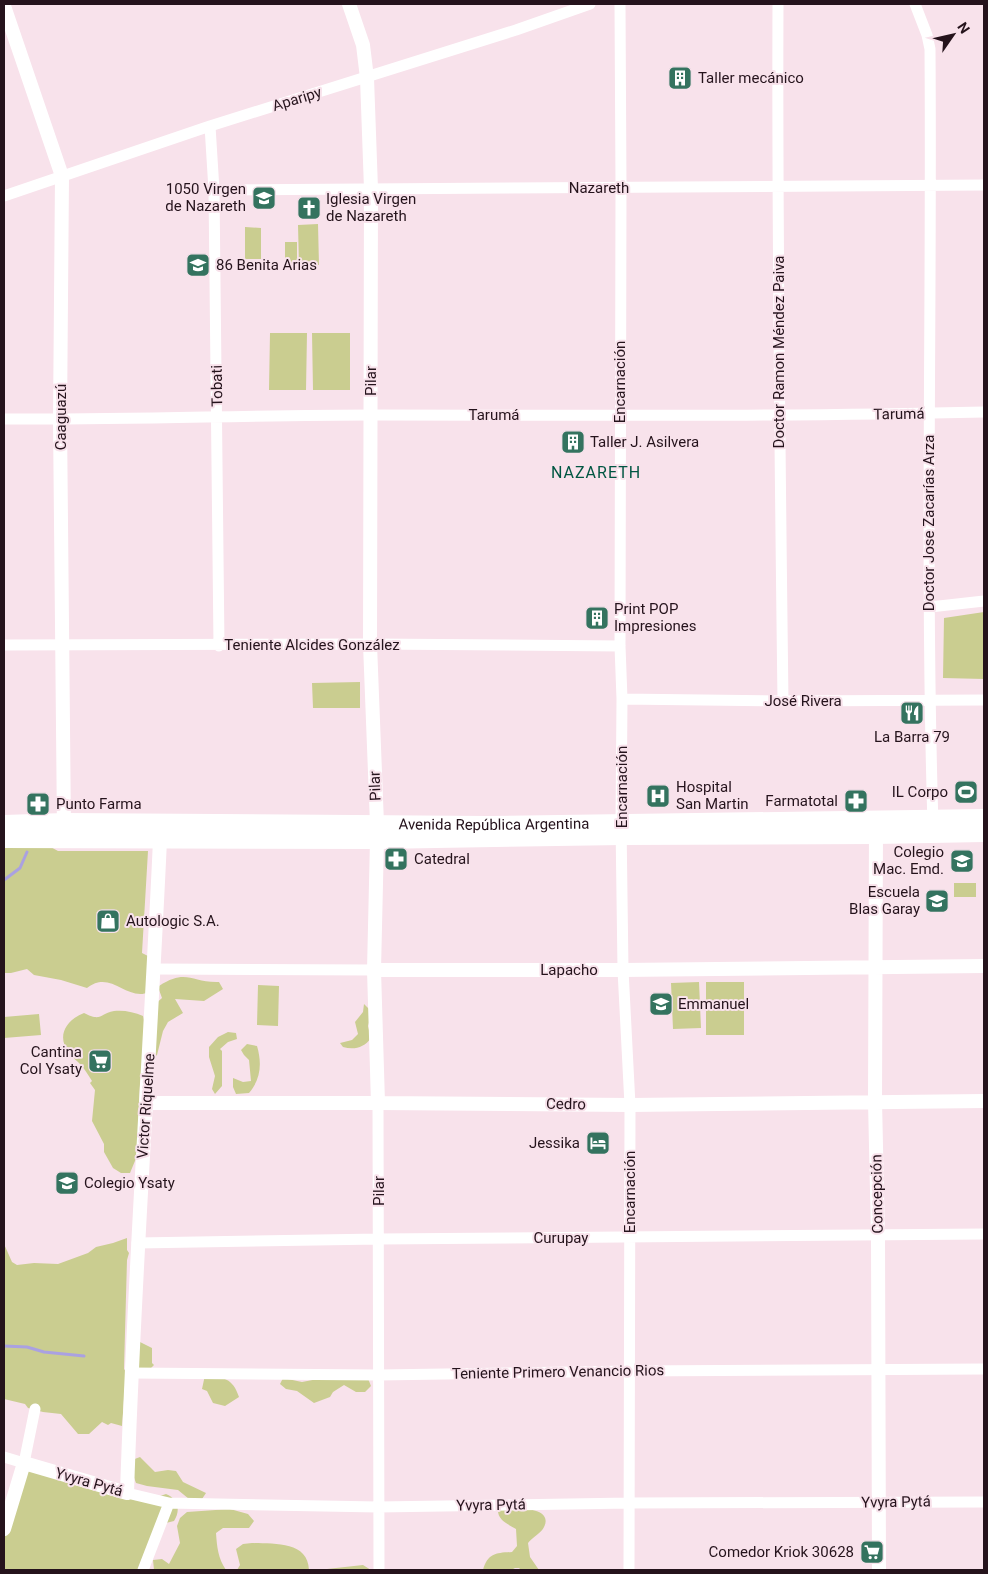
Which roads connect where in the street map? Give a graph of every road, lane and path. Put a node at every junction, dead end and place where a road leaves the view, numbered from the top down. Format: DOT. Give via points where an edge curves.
graph roads {
  1 [pos="349,4"];
  2 [pos="590,4"];
  3 [pos="620,4"];
  4 [pos="778,4"];
  5 [pos="915,4"];
  6 [pos="4,6"];
  7 [pos="367,78"];
  8 [pos="210,126"];
  9 [pos="62,176"];
  10 [pos="777,185"];
  11 [pos="984,185"];
  12 [pos="931,186"];
  13 [pos="621,188"];
  14 [pos="371,189"];
  15 [pos="214,190"];
  16 [pos="4,196"];
  17 [pos="984,412"];
  18 [pos="928,414"];
  19 [pos="371,415"];
  20 [pos="620,416"];
  21 [pos="779,416"];
  22 [pos="218,417"];
  23 [pos="4,419"];
  24 [pos="60,420"];
  25 [pos="984,601"];
  26 [pos="930,606"];
  27 [pos="62,644"];
  28 [pos="370,644"];
  29 [pos="4,645"];
  30 [pos="219,646"];
  31 [pos="620,646"];
  32 [pos="622,699"];
  33 [pos="984,700"];
  34 [pos="783,701"];
  35 [pos="931,701"];
  36 [pos="984,818"];
  37 [pos="4,824"];
  38 [pos="933,826"];
  39 [pos="876,827"];
  40 [pos="64,830"];
  41 [pos="622,830"];
  42 [pos="377,832"];
  43 [pos="984,833"];
  44 [pos="4,839"];
  45 [pos="160,840"];
  46 [pos="984,966"];
  47 [pos="876,967"];
  48 [pos="154,969"];
  49 [pos="374,970"];
  50 [pos="623,970"];
  51 [pos="875,1101"];
  52 [pos="984,1101"];
  53 [pos="147,1103"];
  54 [pos="378,1103"];
  55 [pos="630,1105"];
  56 [pos="984,1234"];
  57 [pos="878,1236"];
  58 [pos="630,1238"];
  59 [pos="379,1239"];
  60 [pos="137,1244"];
  61 [pos="984,1369"];
  62 [pos="878,1370"];
  63 [pos="630,1371"];
  64 [pos="131,1373"];
  65 [pos="379,1375"];
  66 [pos="35,1409"];
  67 [pos="4,1457"];
  68 [pos="24,1463"];
  69 [pos="127,1493"];
  70 [pos="879,1502"];
  71 [pos="984,1502"];
  72 [pos="169,1503"];
  73 [pos="629,1503"];
  74 [pos="378,1507"];
  75 [pos="4,1529"];
  76 [pos="143,1570"];
  77 [pos="379,1570"];
  78 [pos="629,1570"];
  79 [pos="879,1570"];
  1 -- 7 [label="street, Pilar" via="363,45"];
  2 -- 7 [label="street, Aparipy"];
  3 -- 13 [label="street, Encarnación"];
  4 -- 10 [label="street, Doctor Ramon Méndez Paiva"];
  5 -- 12 [label="street, Doctor Jose Zacarías Arza" via="930,49"];
  6 -- 9 [label="street, Caaguazú"];
  7 -- 8 [label="street, Aparipy"];
  7 -- 14 [label="street, Pilar"];
  8 -- 9 [label="street, Aparipy"];
  8 -- 15 [label="street, Tobati"];
  9 -- 16 [label="street, Aparipy"];
  9 -- 24 [label="street, Caaguazú"];
  10 -- 12 [label="street, Nazareth"];
  10 -- 13 [label="street, Nazareth"];
  10 -- 21 [label="street, Doctor Ramon Méndez Paiva"];
  11 -- 12 [label="street, Nazareth"];
  12 -- 18 [label="street, Doctor Jose Zacarías Arza"];
  13 -- 14 [label="street, Nazareth"];
  13 -- 20 [label="street, Encarnación"];
  14 -- 15 [label="street, Nazareth"];
  14 -- 19 [label="street, Pilar"];
  15 -- 22 [label="street, Tobati"];
  17 -- 18 [label="street, Tarumá"];
  18 -- 21 [label="street, Tarumá"];
  18 -- 26 [label="street, Doctor Jose Zacarías Arza"];
  19 -- 20 [label="street, Tarumá"];
  19 -- 22 [label="street, Tarumá"];
  19 -- 28 [label="street, Pilar"];
  20 -- 21 [label="street, Tarumá"];
  20 -- 31 [label="street, Encarnación"];
  21 -- 34 [label="street, Doctor Ramon Méndez Paiva"];
  22 -- 24 [label="street, Tarumá"];
  22 -- 30 [label="street, Tobati"];
  23 -- 24 [label="street, Tarumá"];
  24 -- 27 [label="street, Caaguazú"];
  25 -- 26 [label="street"];
  26 -- 35 [label="street, Doctor Jose Zacarías Arza"];
  27 -- 29 [label="street, Teniente Alcides González"];
  27 -- 30 [label="street, Teniente Alcides González"];
  27 -- 40 [label="street, Caaguazú"];
  28 -- 30 [label="street, Teniente Alcides González"];
  28 -- 31 [label="street, Teniente Alcides González"];
  28 -- 42 [label="street, Pilar"];
  31 -- 32 [label="street, Encarnación"];
  32 -- 34 [label="street, José Rivera"];
  32 -- 41 [label="street, Encarnación"];
  33 -- 35 [label="street, José Rivera"];
  34 -- 35 [label="street, José Rivera"];
  35 -- 38 [label="street, Doctor Jose Zacarías Arza"];
  36 -- 38 [label="highway, Avenida República Argentina"];
  37 -- 40 [label="highway, Avenida República Argentina"];
  38 -- 39 [label="highway, Avenida República Argentina"];
  38 -- 43 [label="highway, Avenida República Argentina"];
  39 -- 41 [label="highway, Avenida República Argentina"];
  39 -- 47 [label="street, Concepción"];
  40 -- 42 [label="highway, Avenida República Argentina"];
  40 -- 44 [label="highway, Avenida República Argentina"];
  40 -- 45 [label="highway, Avenida República Argentina"];
  41 -- 42 [label="highway, Avenida República Argentina"];
  41 -- 50 [label="street, Encarnación"];
  42 -- 45 [label="highway, Avenida República Argentina"];
  42 -- 49 [label="street, Pilar"];
  45 -- 48 [label="street, Victor Riquelme"];
  46 -- 47 [label="street, Lapacho"];
  47 -- 50 [label="street, Lapacho"];
  47 -- 51 [label="street, Concepción"];
  48 -- 49 [label="street, Lapacho"];
  48 -- 53 [label="street, Victor Riquelme"];
  49 -- 50 [label="street, Lapacho"];
  49 -- 54 [label="street, Pilar"];
  50 -- 55 [label="street, Encarnación"];
  51 -- 52 [label="street, Cedro"];
  51 -- 55 [label="street, Cedro"];
  51 -- 57 [label="street, Concepción"];
  53 -- 54 [label="street, Cedro"];
  53 -- 60 [label="street, Victor Riquelme"];
  54 -- 55 [label="street, Cedro"];
  54 -- 59 [label="street, Pilar"];
  55 -- 58 [label="street, Encarnación"];
  56 -- 57 [label="street, Curupay"];
  57 -- 58 [label="street, Curupay"];
  57 -- 62 [label="street, Concepción"];
  58 -- 59 [label="street, Curupay"];
  58 -- 63 [label="street, Encarnación"];
  59 -- 60 [label="street, Curupay"];
  59 -- 65 [label="street, Pilar"];
  60 -- 64 [label="street, Victor Riquelme"];
  61 -- 62 [label="street, Teniente Primero Venancio Rios"];
  62 -- 63 [label="street, Teniente Primero Venancio Rios"];
  62 -- 70 [label="street, Concepción"];
  63 -- 65 [label="street, Teniente Primero Venancio Rios"];
  63 -- 73 [label="street, Encarnación"];
  64 -- 65 [label="street, Teniente Primero Venancio Rios"];
  64 -- 69 [label="street, Victor Riquelme"];
  65 -- 74 [label="street, Pilar"];
  66 -- 68 [label="street"];
  67 -- 68 [label="street, Yvyra Pytá"];
  68 -- 69 [label="street, Yvyra Pytá"];
  68 -- 75 [label="street"];
  69 -- 72 [label="street, Yvyra Pytá"];
  70 -- 71 [label="street, Yvyra Pytá"];
  70 -- 73 [label="street, Yvyra Pytá"];
  70 -- 79 [label="street, Concepción"];
  72 -- 74 [label="street, Yvyra Pytá"];
  72 -- 76 [label="street"];
  73 -- 74 [label="street, Yvyra Pytá"];
  73 -- 78 [label="street, Encarnación"];
  74 -- 77 [label="street, Pilar"];
}
